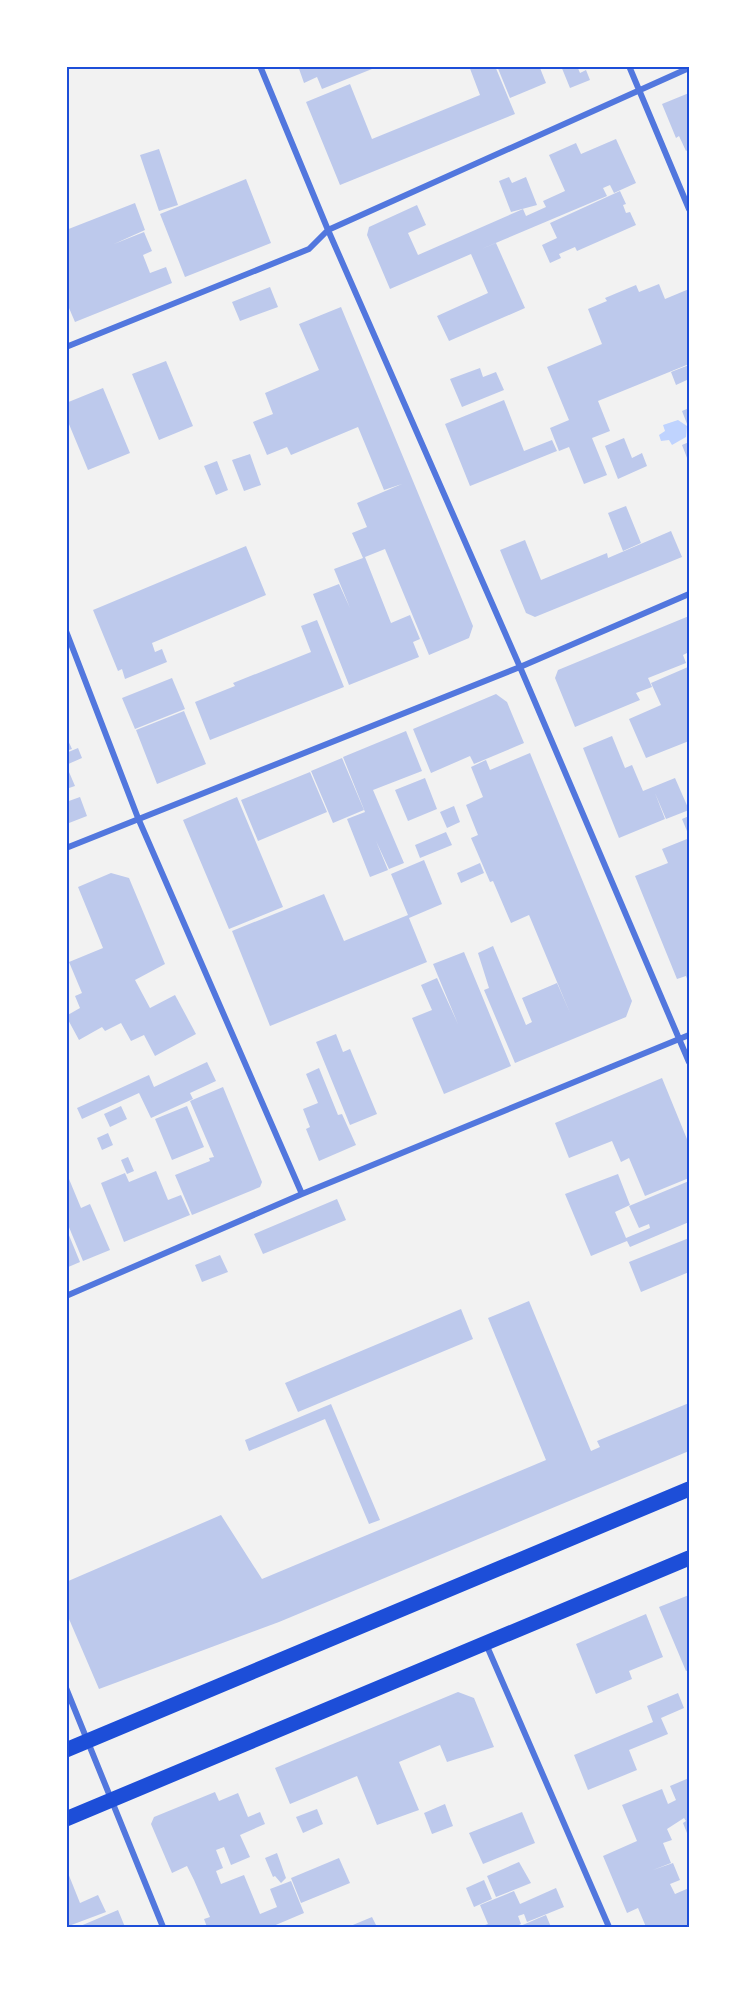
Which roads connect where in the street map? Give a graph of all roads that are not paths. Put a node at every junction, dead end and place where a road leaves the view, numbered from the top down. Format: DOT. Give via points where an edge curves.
graph roads {
  1 [pos="260,66"];
  2 [pos="629,66"];
  3 [pos="689,68"];
  4 [pos="640,89"];
  5 [pos="689,209"];
  6 [pos="328,230"];
  7 [pos="66,346"];
  8 [pos="689,594"];
  9 [pos="66,630"];
  10 [pos="520,667"];
  11 [pos="138,818"];
  12 [pos="66,848"];
  13 [pos="689,1035"];
  14 [pos="680,1039"];
  15 [pos="689,1062"];
  16 [pos="302,1194"];
  17 [pos="66,1296"];
  18 [pos="689,1490"];
  19 [pos="689,1558"];
  20 [pos="486,1644"];
  21 [pos="66,1688"];
  22 [pos="87,1741"];
  23 [pos="66,1750"];
  24 [pos="112,1800"];
  25 [pos="66,1819"];
  26 [pos="163,1927"];
  27 [pos="609,1927"];
  1 -- 6 [label="street"];
  2 -- 4 [label="street"];
  3 -- 4 [label="street"];
  4 -- 5 [label="street"];
  4 -- 6 [label="street"];
  6 -- 7 [label="street" via="309,249"];
  6 -- 10 [label="street"];
  8 -- 10 [label="street"];
  9 -- 11 [label="street"];
  10 -- 11 [label="street"];
  10 -- 14 [label="street"];
  11 -- 12 [label="street"];
  11 -- 16 [label="street"];
  13 -- 14 [label="street"];
  14 -- 15 [label="street"];
  14 -- 16 [label="street"];
  16 -- 17 [label="street"];
  18 -- 22 [label="highway"];
  19 -- 20 [label="highway"];
  20 -- 24 [label="highway"];
  20 -- 27 [label="street"];
  21 -- 22 [label="street"];
  22 -- 23 [label="highway"];
  22 -- 24 [label="street"];
  24 -- 25 [label="highway"];
  24 -- 26 [label="street"];
}
